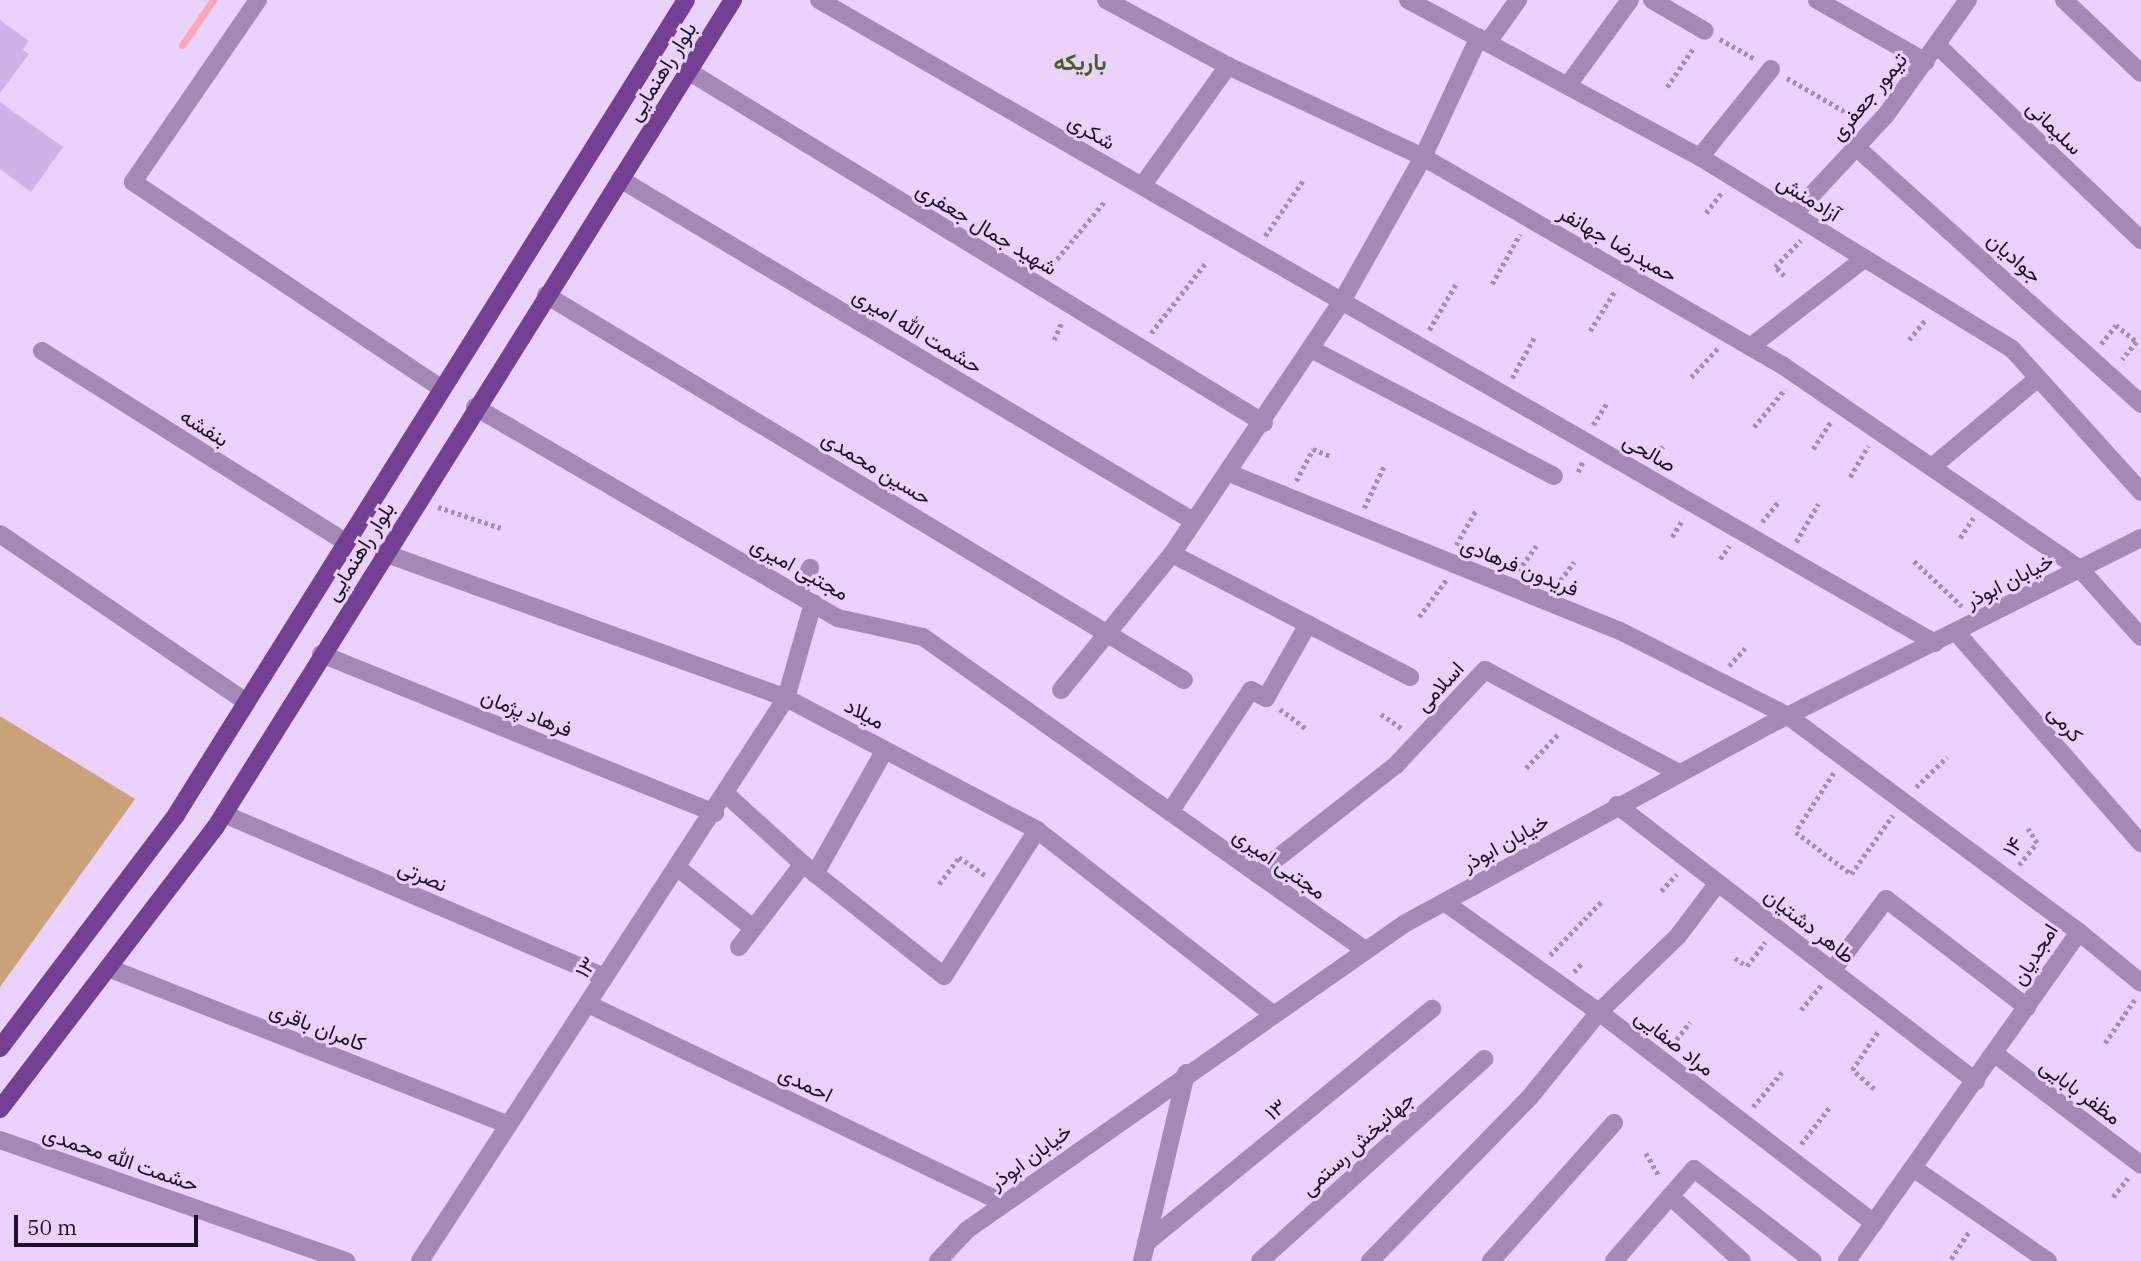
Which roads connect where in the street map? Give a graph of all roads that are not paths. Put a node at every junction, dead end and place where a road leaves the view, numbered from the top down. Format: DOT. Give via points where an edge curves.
graph roads {
  1 [pos="258,0"];
  2 [pos="686,0"];
  3 [pos="733,0"];
  4 [pos="819,0"];
  5 [pos="1106,0"];
  6 [pos="1408,0"];
  7 [pos="1518,0"];
  8 [pos="1630,0"];
  9 [pos="1652,0"];
  10 [pos="1817,0"];
  11 [pos="1968,0"];
  12 [pos="2064,0"];
  13 [pos="1705,31"];
  14 [pos="1484,39"];
  15 [pos="1938,46"];
  16 [pos="1926,62"];
  17 [pos="1228,66"];
  18 [pos="1771,69"];
  19 [pos="688,71"];
  20 [pos="2141,73"];
  21 [pos="1568,85"];
  22 [pos="1856,147"];
  23 [pos="1423,157"];
  24 [pos="1700,157"];
  25 [pos="620,178"];
  26 [pos="1142,186"];
  27 [pos="1794,214"];
  28 [pos="2141,240"];
  29 [pos="1865,258"];
  30 [pos="546,295"];
  31 [pos="1342,302"];
  32 [pos="1750,346"];
  33 [pos="1311,349"];
  34 [pos="41,351"];
  35 [pos="2038,378"];
  36 [pos="441,388"];
  37 [pos="2141,404"];
  38 [pos="475,407"];
  39 [pos="1264,423"];
  40 [pos="1932,467"];
  41 [pos="1229,473"];
  42 [pos="1554,476"];
  43 [pos="2141,492"];
  44 [pos="1193,521"];
  45 [pos="0,534"];
  46 [pos="2141,538"];
  47 [pos="345,541"];
  48 [pos="384,554"];
  49 [pos="1172,554"];
  50 [pos="810,568"];
  51 [pos="2081,570"];
  52 [pos="805,598"];
  53 [pos="1308,624"];
  54 [pos="1107,632"];
  55 [pos="1956,632"];
  56 [pos="2141,637"];
  57 [pos="1935,643"];
  58 [pos="321,654"];
  59 [pos="1410,677"];
  60 [pos="1184,680"];
  61 [pos="1061,690"];
  62 [pos="786,698"];
  63 [pos="244,701"];
  64 [pos="1788,716"];
  65 [pos="885,750"];
  66 [pos="1679,773"];
  67 [pos="726,794"];
  68 [pos="1616,805"];
  69 [pos="1170,812"];
  70 [pos="715,813"];
  71 [pos="224,814"];
  72 [pos="1037,830"];
  73 [pos="2141,843"];
  74 [pos="678,868"];
  75 [pos="809,869"];
  76 [pos="1257,874"];
  77 [pos="1717,883"];
  78 [pos="1444,902"];
  79 [pos="754,928"];
  80 [pos="2079,932"];
  81 [pos="739,947"];
  82 [pos="1365,950"];
  83 [pos="111,969"];
  84 [pos="1832,971"];
  85 [pos="605,978"];
  86 [pos="2141,983"];
  87 [pos="587,1004"];
  88 [pos="2027,1007"];
  89 [pos="1432,1009"];
  90 [pos="1599,1012"];
  91 [pos="1271,1013"];
  92 [pos="0,1048"];
  93 [pos="1995,1054"];
  94 [pos="1484,1059"];
  95 [pos="1186,1073"];
  96 [pos="1976,1081"];
  97 [pos="0,1109"];
  98 [pos="1614,1123"];
  99 [pos="509,1125"];
  100 [pos="0,1140"];
  101 [pos="2141,1165"];
  102 [pos="1913,1168"];
  103 [pos="1670,1196"];
  104 [pos="1004,1203"];
  105 [pos="1874,1223"];
  106 [pos="1146,1255"];
  107 [pos="1738,1260"];
  108 [pos="346,1261"];
  109 [pos="420,1261"];
  110 [pos="938,1261"];
  111 [pos="1260,1261"];
  112 [pos="1370,1261"];
  113 [pos="1491,1261"];
  114 [pos="1614,1261"];
  115 [pos="1813,1261"];
  116 [pos="1847,1261"];
  117 [pos="2048,1261"];
  1 -- 36 [label="street" via="134,182"];
  2 -- 36 [label="main road, بلوار راهنمایی"];
  3 -- 19 [label="main road, بلوار راهنمایی"];
  4 -- 26 [label="street, شکری"];
  5 -- 17 [label="street, حمیدرضا جهانفر"];
  6 -- 14 [label="street, آزادمنش"];
  7 -- 14 [label="street"];
  8 -- 21 [label="street"];
  9 -- 13 [label="street"];
  10 -- 16 [label="street"];
  11 -- 15 [label="street, تیمور جعفری"];
  12 -- 20 [label="street"];
  14 -- 21 [label="street, آزادمنش"];
  14 -- 23 [label="street"];
  15 -- 16 [label="street, تیمور جعفری"];
  15 -- 28 [label="street, سلیمانی"];
  16 -- 22 [label="street, تیمور جعفری"];
  17 -- 23 [label="street, حمیدرضا جهانفر"];
  17 -- 26 [label="street"];
  18 -- 24 [label="street"];
  19 -- 25 [label="main road, بلوار راهنمایی"];
  19 -- 39 [label="street, شهید جمال جعفری"];
  21 -- 24 [label="street, آزادمنش"];
  22 -- 27 [label="street, تیمور جعفری"];
  22 -- 37 [label="street, جوادیان" via="2092,355"];
  23 -- 31 [label="street"];
  23 -- 32 [label="street, حمیدرضا جهانفر"];
  24 -- 27 [label="street, آزادمنش"];
  25 -- 30 [label="main road, بلوار راهنمایی"];
  25 -- 44 [label="street, حشمت الله امیری"];
  26 -- 31 [label="street, شکری"];
  27 -- 29 [label="street, آزادمنش"];
  29 -- 32 [label="street"];
  29 -- 35 [label="street, آزادمنش" via="2012,349"];
  30 -- 38 [label="main road, بلوار راهنمایی"];
  30 -- 54 [label="street, حسین محمدی"];
  31 -- 33 [label="street"];
  31 -- 57 [label="street, صالحی"];
  32 -- 40 [label="street, حمیدرضا جهانفر"];
  33 -- 39 [label="street"];
  33 -- 42 [label="street"];
  34 -- 47 [label="street, بنفشه"];
  35 -- 40 [label="street"];
  35 -- 43 [label="street, آزادمنش"];
  36 -- 47 [label="main road, بلوار راهنمایی"];
  38 -- 48 [label="main road, بلوار راهنمایی"];
  38 -- 52 [label="street, مجتبی امیری"];
  39 -- 41 [label="street"];
  40 -- 51 [label="street, حمیدرضا جهانفر"];
  41 -- 44 [label="street"];
  41 -- 64 [label="street, فریدون فرهادی" via="1620,631"];
  44 -- 49 [label="street"];
  45 -- 63 [label="street"];
  46 -- 51 [label="street, خیابان ابوذر"];
  47 -- 63 [label="main road, بلوار راهنمایی"];
  48 -- 58 [label="main road, بلوار راهنمایی"];
  48 -- 62 [label="street, میلاد"];
  49 -- 53 [label="street"];
  49 -- 54 [label="street"];
  50 -- 52 [label="street, ۱۳"];
  51 -- 55 [label="street, خیابان ابوذر"];
  51 -- 56 [label="street, حمیدرضا جهانفر"];
  52 -- 62 [label="street, ۱۳"];
  52 -- 69 [label="street, مجتبی امیری" via="838,618 923,637"];
  53 -- 59 [label="street"];
  53 -- 69 [label="street" via="1266,698 1251,690"];
  54 -- 60 [label="street, حسین محمدی"];
  54 -- 61 [label="street"];
  55 -- 57 [label="street, خیابان ابوذر"];
  55 -- 73 [label="street, کرمی"];
  57 -- 64 [label="street, خیابان ابوذر"];
  58 -- 70 [label="street, فرهاد پژمان"];
  58 -- 71 [label="main road, بلوار راهنمایی"];
  62 -- 65 [label="street, میلاد"];
  62 -- 67 [label="street, ۱۳"];
  63 -- 92 [label="main road, بلوار راهنمایی" via="176,815"];
  64 -- 66 [label="street, خیابان ابوذر"];
  64 -- 80 [label="street, امجدیان"];
  65 -- 72 [label="street, میلاد"];
  65 -- 75 [label="street"];
  66 -- 68 [label="street, خیابان ابوذر"];
  66 -- 76 [label="street, اسلامی" via="1485,670 1396,765"];
  67 -- 70 [label="street, ۱۳"];
  67 -- 75 [label="street"];
  68 -- 77 [label="street, طاهر دشتیان"];
  68 -- 78 [label="street, خیابان ابوذر"];
  69 -- 76 [label="street, مجتبی امیری"];
  70 -- 74 [label="street, ۱۳"];
  71 -- 83 [label="main road, بلوار راهنمایی"];
  71 -- 85 [label="street, نصرتی"];
  72 -- 75 [label="street" via="944,976"];
  72 -- 91 [label="street, میلاد"];
  74 -- 79 [label="street"];
  74 -- 85 [label="street, ۱۳"];
  75 -- 79 [label="street"];
  76 -- 82 [label="street, مجتبی امیری"];
  77 -- 84 [label="street, طاهر دشتیان"];
  77 -- 90 [label="street" via="1678,936"];
  78 -- 82 [label="street, خیابان ابوذر"];
  78 -- 90 [label="street, مراد صفایی"];
  79 -- 81 [label="street"];
  80 -- 86 [label="street"];
  80 -- 88 [label="street, امجدیان"];
  82 -- 91 [label="street, خیابان ابوذر"];
  83 -- 97 [label="main road, بلوار راهنمایی"];
  83 -- 99 [label="street, کامران باقری"];
  84 -- 88 [label="street" via="1886,899"];
  84 -- 96 [label="street, طاهر دشتیان"];
  85 -- 87 [label="street, ۱۳"];
  87 -- 99 [label="street, ۱۳"];
  87 -- 104 [label="street, احمدی"];
  88 -- 93 [label="street, امجدیان"];
  89 -- 106 [label="street, ۱۳"];
  90 -- 105 [label="street, مراد صفایی"];
  90 -- 112 [label="street" via="1530,1097"];
  91 -- 95 [label="street, خیابان ابوذر"];
  93 -- 96 [label="street, امجدیان"];
  93 -- 101 [label="street, مظفر بابایی"];
  94 -- 111 [label="street, جهانبخش رستمی"];
  95 -- 104 [label="street, خیابان ابوذر"];
  95 -- 106 [label="street"];
  96 -- 102 [label="street, امجدیان"];
  98 -- 113 [label="street"];
  99 -- 109 [label="street, ۱۳"];
  100 -- 108 [label="street, حشمت الله محمدی"];
  102 -- 105 [label="street, امجدیان"];
  102 -- 117 [label="street"];
  103 -- 107 [label="street"];
  103 -- 114 [label="street"];
  103 -- 115 [label="street" via="1694,1169"];
  104 -- 110 [label="street, خیابان ابوذر" via="967,1230"];
  105 -- 116 [label="street, امجدیان"];
}
